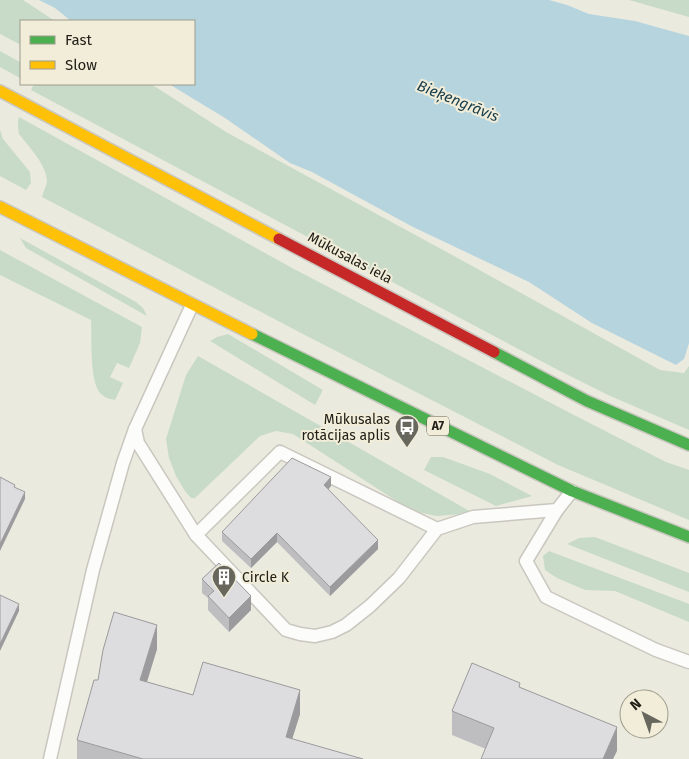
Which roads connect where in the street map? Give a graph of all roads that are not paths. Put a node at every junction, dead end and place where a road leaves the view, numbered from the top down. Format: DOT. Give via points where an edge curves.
graph roads {
  1 [pos="0,91"];
  2 [pos="0,207"];
  3 [pos="192,305"];
  4 [pos="136,429"];
  5 [pos="689,445"];
  6 [pos="572,491"];
  7 [pos="557,510"];
  8 [pos="438,529"];
  9 [pos="196,535"];
  10 [pos="689,538"];
  11 [pos="689,662"];
  12 [pos="50,759"];
  1 -- 5 [label="highway, Mūkusalas iela" via="587,401"];
  2 -- 3 [label="highway, A7"];
  3 -- 4 [label="lane"];
  3 -- 6 [label="highway, A7"];
  4 -- 9 [label="lane" via="138,443"];
  4 -- 12 [label="lane" via="123,463 93,570"];
  6 -- 7 [label="lane"];
  6 -- 10 [label="highway, A7"];
  7 -- 8 [label="lane" via="473,517"];
  7 -- 11 [label="lane" via="526,561 546,597 656,650"];
  8 -- 9 [label="lane" via="280,452"];
  8 -- 9 [label="lane" via="399,578 370,606 346,625 315,636 286,630"];
}
